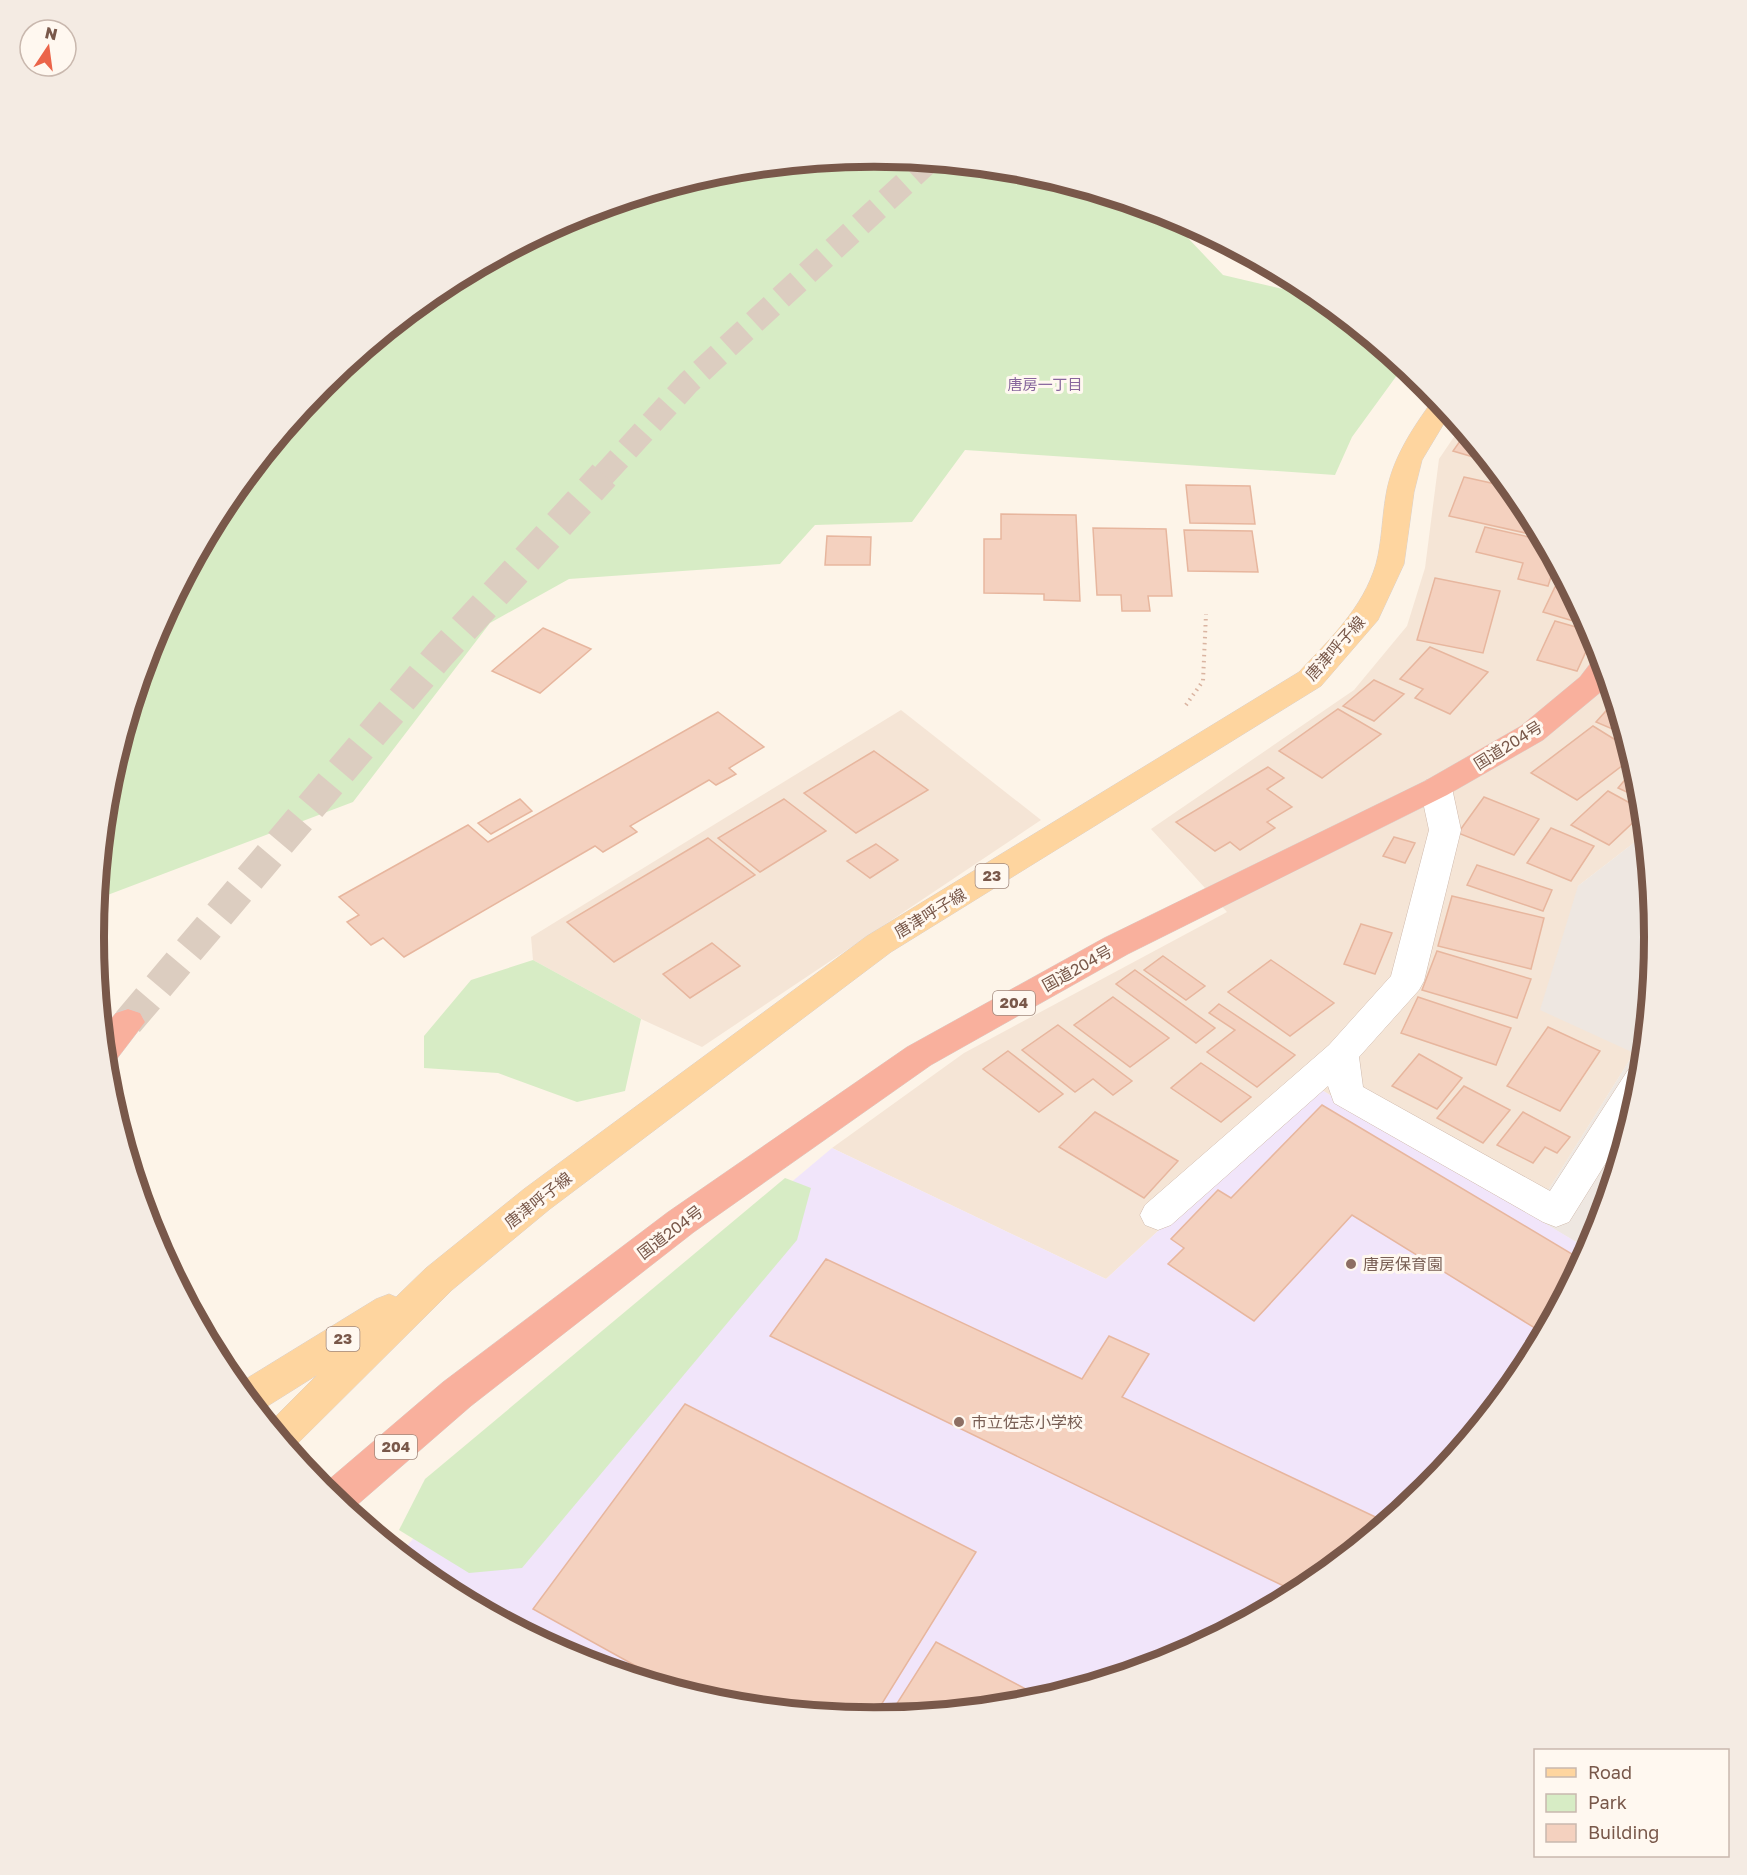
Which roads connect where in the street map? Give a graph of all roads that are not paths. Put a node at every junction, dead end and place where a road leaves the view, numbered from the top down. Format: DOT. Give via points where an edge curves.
graph roads {
  1 [pos="1437,413"];
  2 [pos="1597,675"];
  3 [pos="1436,788"];
  4 [pos="128,1022"];
  5 [pos="111,1043"];
  6 [pos="1341,1054"];
  7 [pos="1626,1102"];
  8 [pos="1158,1215"];
  9 [pos="439,1279"];
  10 [pos="254,1394"];
  11 [pos="457,1395"];
  12 [pos="285,1432"];
  13 [pos="342,1494"];
  14 [pos="357,1508"];
  1 -- 9 [label="main road, 唐津呼子線 / 23" via="1409,460 1400,492 1390,564 1364,620 1310,679 879,944 537,1199"];
  2 -- 3 [label="highway, 国道204号 / 204" via="1532,733"];
  3 -- 6 [label="street" via="1445,830 1407,981"];
  3 -- 11 [label="highway, 国道204号 / 204" via="1116,946 919,1056 681,1222"];
  4 -- 5 [label="highway"];
  6 -- 7 [label="street" via="1346,1094 1556,1212"];
  6 -- 8 [label="street"];
  9 -- 10 [label="main road, 唐津呼子線 / 23"];
  9 -- 12 [label="main road, 唐津呼子線 / 23"];
  11 -- 13 [label="highway, 国道204号 / 204"];
  11 -- 14 [label="highway, 国道204号 / 204"];
}
